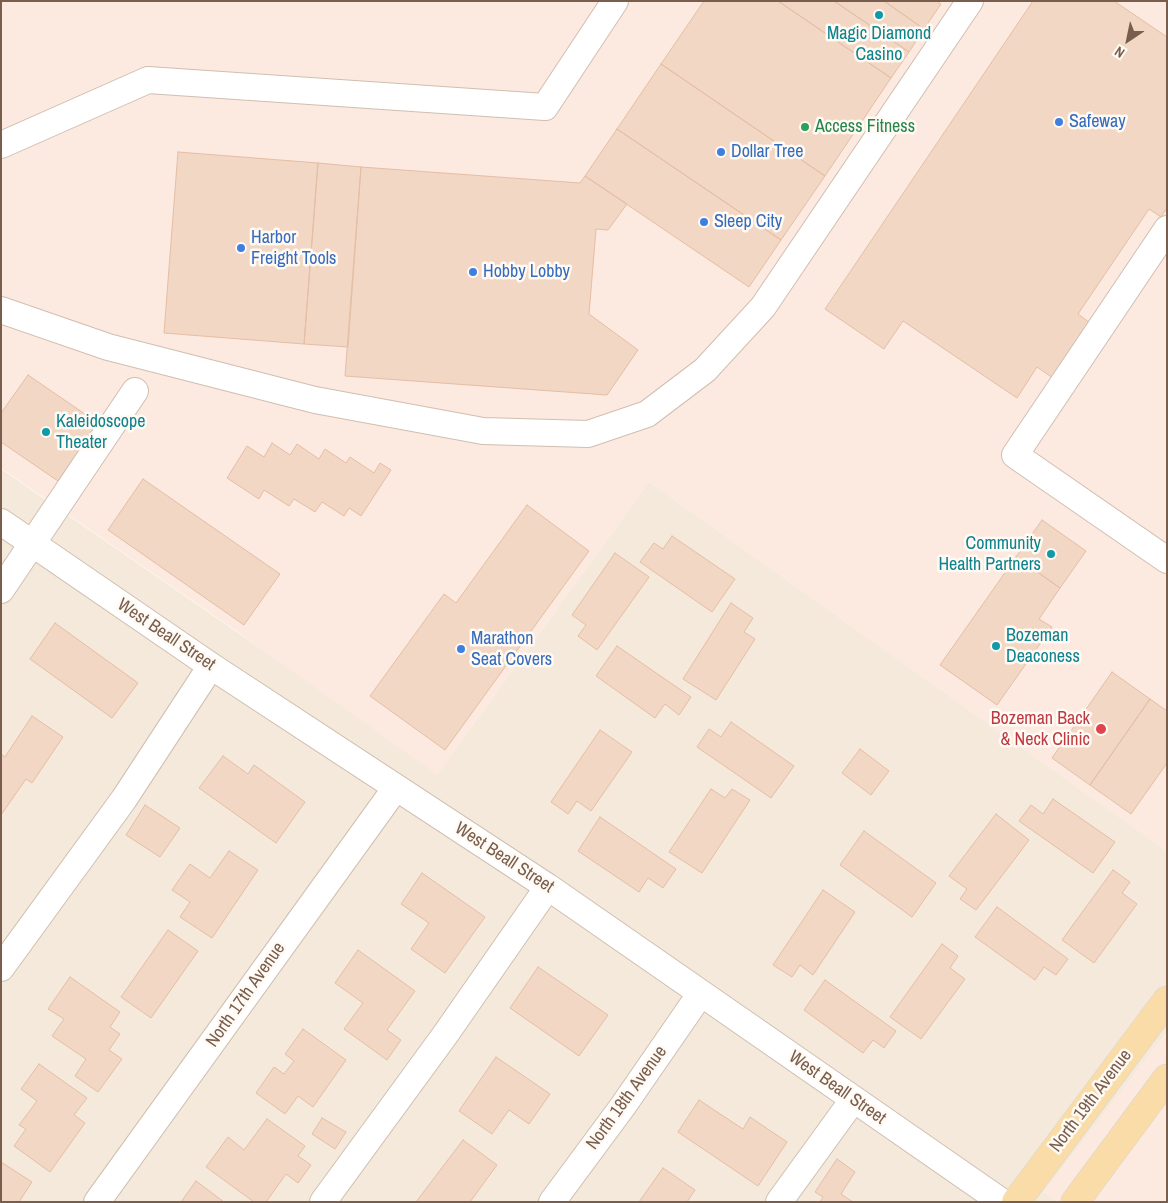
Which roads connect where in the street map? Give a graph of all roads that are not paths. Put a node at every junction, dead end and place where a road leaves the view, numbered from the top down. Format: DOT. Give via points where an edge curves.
graph roads {
  1 [pos="614,1"];
  2 [pos="970,1"];
  3 [pos="1,145"];
  4 [pos="1167,229"];
  5 [pos="1,310"];
  6 [pos="135,391"];
  7 [pos="1,522"];
  8 [pos="33,543"];
  9 [pos="1167,560"];
  10 [pos="1,590"];
  11 [pos="211,666"];
  12 [pos="395,789"];
  13 [pos="548,887"];
  14 [pos="1,968"];
  15 [pos="701,993"];
  16 [pos="1167,1000"];
  17 [pos="1167,1078"];
  18 [pos="853,1100"];
  19 [pos="97,1202"];
  20 [pos="323,1202"];
  21 [pos="552,1202"];
  22 [pos="779,1202"];
  23 [pos="1002,1202"];
  24 [pos="1016,1202"];
  25 [pos="1075,1202"];
  1 -- 3 [label="street" via="544,107 148,80"];
  2 -- 5 [label="street" via="763,307 705,370 647,414 588,434 483,431 315,400 108,347"];
  4 -- 9 [label="street" via="1015,455"];
  6 -- 8 [label="street"];
  7 -- 8 [label="street, West Beall Street"];
  8 -- 10 [label="street"];
  8 -- 11 [label="street, West Beall Street"];
  11 -- 12 [label="street, West Beall Street"];
  11 -- 14 [label="street" via="124,799"];
  12 -- 13 [label="street, West Beall Street"];
  12 -- 19 [label="street, North 17th Avenue"];
  13 -- 15 [label="street, West Beall Street"];
  13 -- 20 [label="street"];
  15 -- 18 [label="street, West Beall Street"];
  15 -- 21 [label="street, North 18th Avenue"];
  16 -- 24 [label="main road, North 19th Avenue"];
  17 -- 25 [label="main road"];
  18 -- 22 [label="street"];
  18 -- 23 [label="street, West Beall Street"];
}
